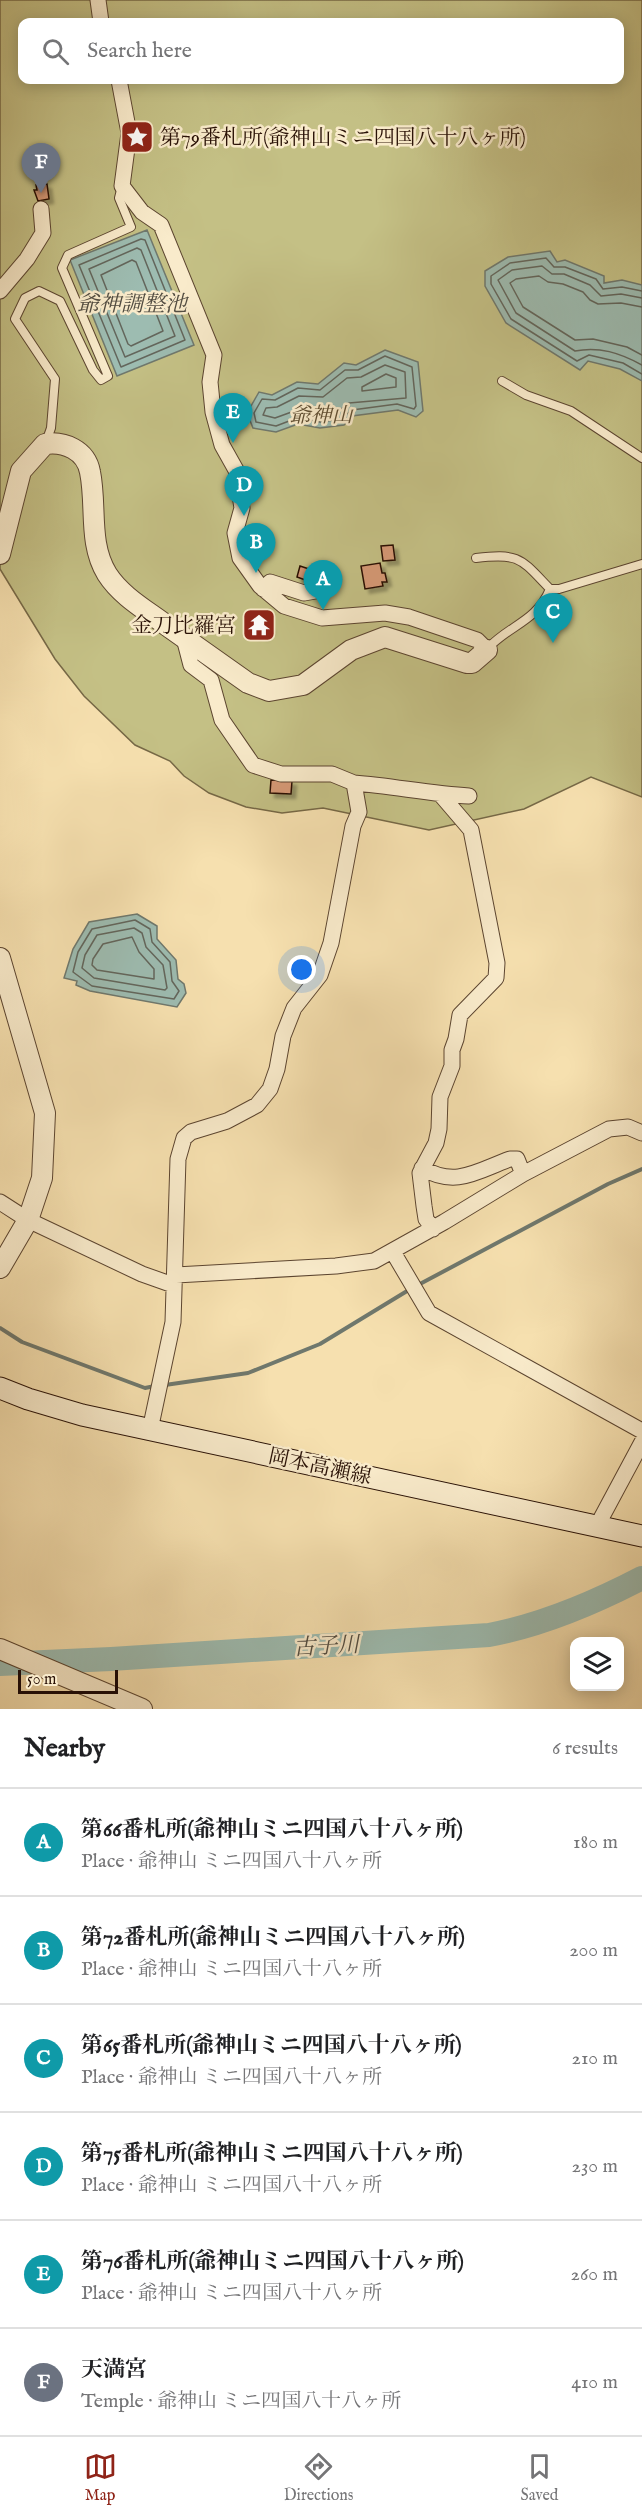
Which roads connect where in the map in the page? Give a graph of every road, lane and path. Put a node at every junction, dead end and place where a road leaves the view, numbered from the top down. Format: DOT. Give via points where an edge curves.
graph roads {
  1 [pos="98,0"];
  2 [pos="100,18"];
  3 [pos="120,84"];
  4 [pos="122,186"];
  5 [pos="40,210"];
  6 [pos="0,291"];
  7 [pos="502,381"];
  8 [pos="45,444"];
  9 [pos="642,458"];
  10 [pos="0,554"];
  11 [pos="476,558"];
  12 [pos="642,564"];
  13 [pos="263,589"];
  14 [pos="550,589"];
  15 [pos="321,590"];
  16 [pos="184,638"];
  17 [pos="487,650"];
  18 [pos="354,783"];
  19 [pos="441,795"];
  20 [pos="469,796"];
  21 [pos="0,958"];
  22 [pos="642,1133"];
  23 [pos="422,1168"];
  24 [pos="523,1174"];
  25 [pos="0,1202"];
  26 [pos="28,1220"];
  27 [pos="433,1228"];
  28 [pos="393,1252"];
  29 [pos="0,1268"];
  30 [pos="175,1280"];
  31 [pos="0,1388"];
  32 [pos="150,1430"];
  33 [pos="642,1431"];
  34 [pos="642,1442"];
  35 [pos="597,1526"];
  36 [pos="642,1536"];
  37 [pos="0,1649"];
  38 [pos="142,1709"];
  1 -- 2 [label="street"];
  3 -- 4 [label="street" via="129,133"];
  4 -- 8 [label="lane" via="119,198 131,227 68,255 62,268 108,376 101,380 93,370 60,302 39,291 25,298 15,319 55,379 51,428"];
  4 -- 13 [label="street" via="142,212 161,225 214,355 210,382 213,412 222,445 236,470 242,508 235,533 240,558"];
  5 -- 6 [label="street" via="43,233"];
  7 -- 9 [label="lane" via="525,395 571,411"];
  8 -- 10 [label="street" via="21,471"];
  8 -- 16 [label="street" via="56,442 78,450 90,470 98,553 107,575 128,598"];
  11 -- 14 [label="lane" via="513,556"];
  12 -- 14 [label="lane"];
  13 -- 15 [label="street" via="270,582 304,593"];
  13 -- 17 [label="street" via="284,606 322,618 385,613 409,617 477,640"];
  14 -- 17 [label="lane" via="540,609"];
  16 -- 17 [label="street" via="248,683 269,691 303,686 351,650 385,637 467,663"];
  16 -- 18 [label="street" via="191,665 211,680 222,720 253,765 281,774 332,774"];
  18 -- 19 [label="street"];
  18 -- 30 [label="street" via="359,812 331,943 320,975 290,1017 270,1089 257,1105 184,1138 178,1159"];
  19 -- 20 [label="street"];
  19 -- 23 [label="street" via="471,830 497,963 496,978 460,1016 452,1066 440,1096 436,1143"];
  21 -- 26 [label="street" via="45,1113 42,1178"];
  22 -- 24 [label="street" via="628,1127 609,1129"];
  23 -- 24 [label="street" via="449,1179 517,1159"];
  23 -- 27 [label="street" via="423,1206"];
  24 -- 27 [label="street"];
  25 -- 26 [label="street"];
  26 -- 29 [label="street"];
  26 -- 30 [label="street" via="142,1274"];
  27 -- 28 [label="street"];
  28 -- 30 [label="street" via="374,1261 336,1266"];
  28 -- 33 [label="street" via="429,1313"];
  30 -- 32 [label="street" via="173,1322"];
  31 -- 32 [label="main road, 岡本高瀬線" via="82,1415"];
  32 -- 35 [label="main road, 岡本高瀬線"];
  34 -- 35 [label="street"];
  35 -- 36 [label="main road, 岡本高瀬線"];
  37 -- 38 [label="street"];
}
